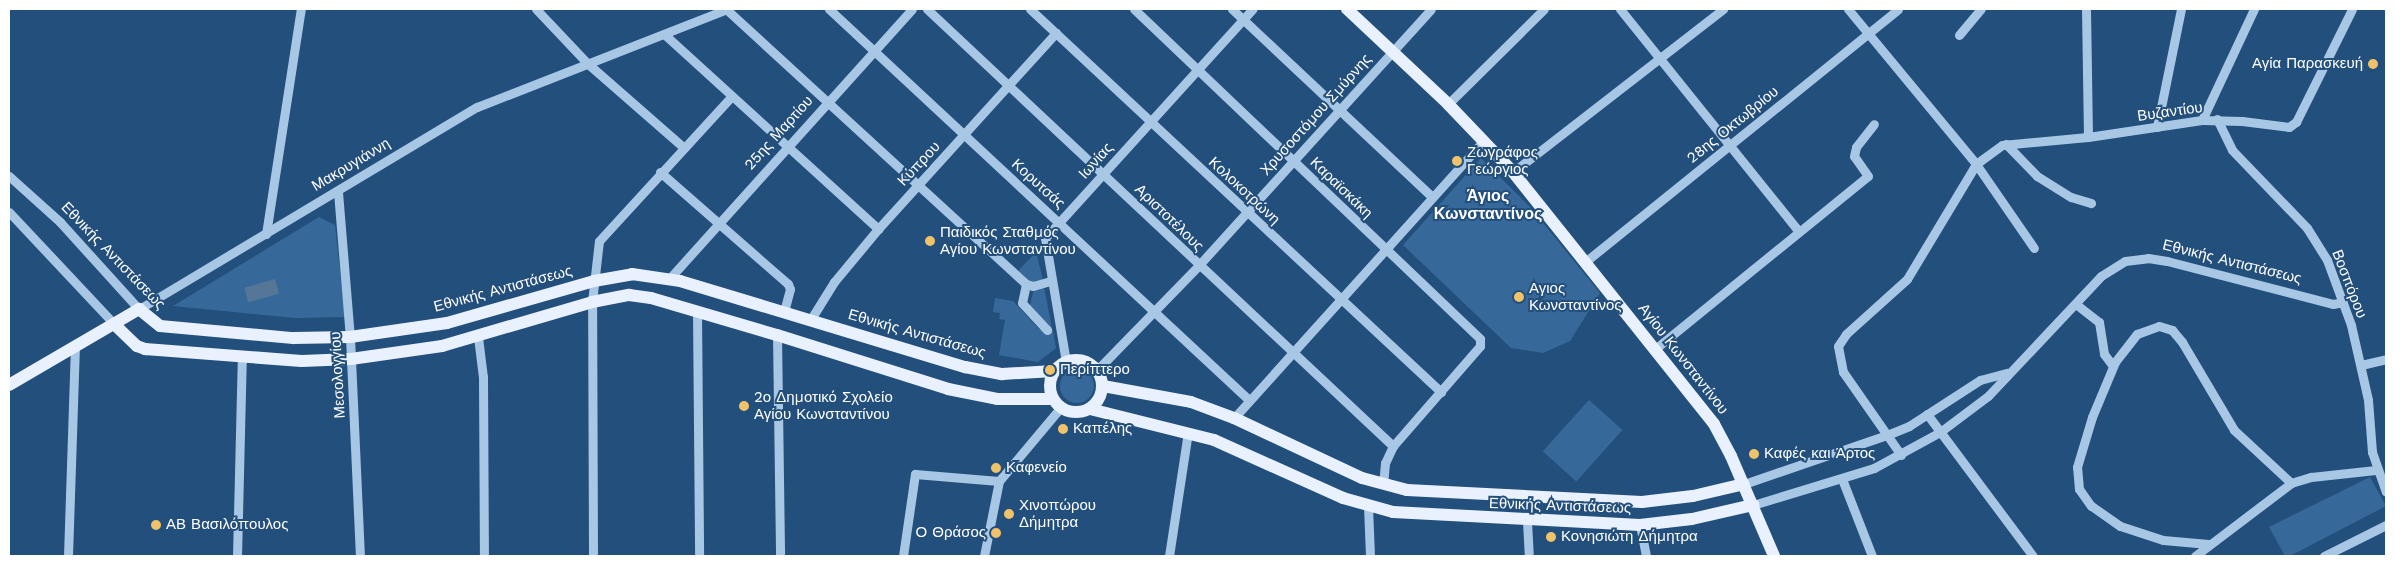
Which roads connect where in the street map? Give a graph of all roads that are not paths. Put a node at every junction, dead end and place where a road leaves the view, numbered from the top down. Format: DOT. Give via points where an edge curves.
graph roads {
  1 [pos="301,9"];
  2 [pos="536,9"];
  3 [pos="727,9"];
  4 [pos="829,9"];
  5 [pos="912,9"];
  6 [pos="927,9"];
  7 [pos="1030,9"];
  8 [pos="1134,9"];
  9 [pos="1232,9"];
  10 [pos="1253,9"];
  11 [pos="1347,9"];
  12 [pos="1431,9"];
  13 [pos="1544,9"];
  14 [pos="1620,9"];
  15 [pos="1722,9"];
  16 [pos="1848,9"];
  17 [pos="1898,9"];
  18 [pos="1981,9"];
  19 [pos="2086,9"];
  20 [pos="2181,9"];
  21 [pos="2254,9"];
  22 [pos="2352,9"];
  23 [pos="1244,20"];
  24 [pos="1056,33"];
  25 [pos="1867,33"];
  26 [pos="664,34"];
  27 [pos="1959,35"];
  28 [pos="872,51"];
  29 [pos="1392,52"];
  30 [pos="1658,59"];
  31 [pos="587,63"];
  32 [pos="1197,71"];
  33 [pos="1010,85"];
  34 [pos="731,97"];
  35 [pos="826,101"];
  36 [pos="1448,104"];
  37 [pos="1340,111"];
  38 [pos="2217,119"];
  39 [pos="2202,120"];
  40 [pos="1150,121"];
  41 [pos="1874,124"];
  42 [pos="2157,127"];
  43 [pos="964,135"];
  44 [pos="2088,137"];
  45 [pos="1484,140"];
  46 [pos="2006,144"];
  47 [pos="1729,145"];
  48 [pos="786,146"];
  49 [pos="684,148"];
  50 [pos="1293,161"];
  51 [pos="1976,164"];
  52 [pos="660,172"];
  53 [pos="1513,172"];
  54 [pos="1104,174"];
  55 [pos="9,176"];
  56 [pos="918,186"];
  57 [pos="338,192"];
  58 [pos="1431,196"];
  59 [pos="2091,203"];
  60 [pos="9,212"];
  61 [pos="1247,212"];
  62 [pos="1060,222"];
  63 [pos="716,224"];
  64 [pos="878,229"];
  65 [pos="1798,230"];
  66 [pos="266,234"];
  67 [pos="1384,248"];
  68 [pos="2034,248"];
  69 [pos="1585,262"];
  70 [pos="1199,265"];
  71 [pos="669,279"];
  72 [pos="594,281"];
  73 [pos="1051,281"];
  74 [pos="1026,284"];
  75 [pos="1339,298"];
  76 [pos="592,302"];
  77 [pos="2343,302"];
  78 [pos="2077,305"];
  79 [pos="139,309"];
  80 [pos="784,311"];
  81 [pos="697,312"];
  82 [pos="1155,312"];
  83 [pos="811,319"];
  84 [pos="114,324"];
  85 [pos="1047,330"];
  86 [pos="777,335"];
  87 [pos="350,337"];
  88 [pos="478,337"];
  89 [pos="75,346"];
  90 [pos="1655,348"];
  91 [pos="1291,351"];
  92 [pos="242,357"];
  93 [pos="351,359"];
  94 [pos="2386,359"];
  95 [pos="1066,362"];
  96 [pos="2361,365"];
  97 [pos="2113,366"];
  98 [pos="1097,370"];
  99 [pos="1054,371"];
  100 [pos="2007,372"];
  101 [pos="9,385"];
  102 [pos="1102,386"];
  103 [pos="1441,392"];
  104 [pos="1248,400"];
  105 [pos="1057,403"];
  106 [pos="1090,409"];
  107 [pos="1927,414"];
  108 [pos="1234,418"];
  109 [pos="1188,432"];
  110 [pos="1940,432"];
  111 [pos="1887,435"];
  112 [pos="1393,446"];
  113 [pos="1901,455"];
  114 [pos="2376,470"];
  115 [pos="1842,479"];
  116 [pos="999,481"];
  117 [pos="2292,483"];
  118 [pos="1383,484"];
  119 [pos="1744,484"];
  120 [pos="2386,492"];
  121 [pos="1753,505"];
  122 [pos="1368,506"];
  123 [pos="1527,521"];
  124 [pos="1640,525"];
  125 [pos="2386,525"];
  126 [pos="2208,544"];
  127 [pos="68,556"];
  128 [pos="238,556"];
  129 [pos="360,556"];
  130 [pos="484,556"];
  131 [pos="593,556"];
  132 [pos="699,556"];
  133 [pos="780,556"];
  134 [pos="904,556"];
  135 [pos="984,556"];
  136 [pos="1169,556"];
  137 [pos="1370,556"];
  138 [pos="1529,556"];
  139 [pos="1646,556"];
  140 [pos="1774,556"];
  141 [pos="1872,556"];
  142 [pos="2033,556"];
  143 [pos="2195,556"];
  144 [pos="2324,556"];
  1 -- 66 [label="street"];
  2 -- 31 [label="street"];
  3 -- 26 [label="street, Μακρυγιάννη"];
  3 -- 35 [label="street"];
  4 -- 28 [label="street, Κορυτσάς"];
  5 -- 28 [label="street, 25ης Μαρτίου"];
  6 -- 33 [label="street, Αριστοτέλους"];
  7 -- 24 [label="street, Κολοκοτρώνη"];
  8 -- 32 [label="street, Καραϊσκάκη"];
  9 -- 23 [label="street"];
  10 -- 23 [label="street, Ιωνίας"];
  11 -- 29 [label="main road, Αγίου Κωνσταντίνου"];
  12 -- 29 [label="street, Χρυσοστόμου Σμύρνης"];
  13 -- 36 [label="street"];
  14 -- 30 [label="street"];
  15 -- 30 [label="street"];
  16 -- 25 [label="street"];
  17 -- 25 [label="street, 28ης Οκτωβρίου"];
  18 -- 27 [label="street"];
  19 -- 44 [label="street"];
  20 -- 42 [label="street"];
  21 -- 39 [label="street"];
  22 -- 38 [label="street, Βυζαντίου" via="2292,126 2285,128"];
  23 -- 32 [label="street, Ιωνίας"];
  23 -- 37 [label="street"];
  24 -- 33 [label="street, Κύπρου"];
  24 -- 40 [label="street, Κολοκοτρώνη"];
  25 -- 47 [label="street, 28ης Οκτωβρίου"];
  25 -- 51 [label="street"];
  26 -- 31 [label="street, Μακρυγιάννη"];
  26 -- 34 [label="street"];
  28 -- 35 [label="street, 25ης Μαρτίου"];
  28 -- 43 [label="street, Κορυτσάς"];
  29 -- 36 [label="main road, Αγίου Κωνσταντίνου"];
  29 -- 37 [label="street, Χρυσοστόμου Σμύρνης"];
  30 -- 47 [label="street"];
  30 -- 53 [label="street"];
  31 -- 49 [label="street"];
  31 -- 57 [label="street, Μακρυγιάννη" via="477,107"];
  32 -- 40 [label="street, Ιωνίας"];
  32 -- 50 [label="street, Καραϊσκάκη"];
  33 -- 43 [label="street, Κύπρου"];
  33 -- 54 [label="street, Αριστοτέλους"];
  34 -- 48 [label="street"];
  34 -- 49 [label="street"];
  35 -- 48 [label="street, 25ης Μαρτίου"];
  35 -- 56 [label="street"];
  36 -- 45 [label="main road, Αγίου Κωνσταντίνου"];
  37 -- 50 [label="street, Χρυσοστόμου Σμύρνης"];
  37 -- 58 [label="street"];
  38 -- 39 [label="street, Βυζαντίου"];
  38 -- 77 [label="street, Βοσπόρου" via="2232,150 2316,240"];
  39 -- 42 [label="street, Βυζαντίου"];
  40 -- 54 [label="street, Ιωνίας"];
  40 -- 61 [label="street, Κολοκοτρώνη"];
  41 -- 65 [label="street" via="1856,147 1854,156 1868,176"];
  42 -- 44 [label="street, Βυζαντίου"];
  43 -- 56 [label="street, Κύπρου"];
  43 -- 62 [label="street, Κορυτσάς"];
  44 -- 46 [label="street, Βυζαντίου"];
  45 -- 53 [label="main road, Αγίου Κωνσταντίνου"];
  45 -- 58 [label="street"];
  46 -- 51 [label="street, Βυζαντίου" via="1995,147"];
  46 -- 59 [label="street" via="2037,176 2071,197"];
  47 -- 65 [label="street"];
  47 -- 69 [label="street, 28ης Οκτωβρίου"];
  48 -- 63 [label="street, 25ης Μαρτίου"];
  48 -- 64 [label="street"];
  49 -- 52 [label="street"];
  50 -- 61 [label="street, Χρυσοστόμου Σμύρνης"];
  50 -- 67 [label="street, Καραϊσκάκη"];
  51 -- 68 [label="street"];
  51 -- 111 [label="street, Βυζαντίου" via="1907,279 1846,334 1838,346 1843,372"];
  52 -- 63 [label="street"];
  52 -- 72 [label="street" via="600,237"];
  53 -- 69 [label="main road, Αγίου Κωνσταντίνου"];
  54 -- 62 [label="street, Ιωνίας"];
  54 -- 70 [label="street, Αριστοτέλους"];
  55 -- 79 [label="street, Εθνικής Αντιστάσεως" via="60,222"];
  56 -- 64 [label="street, Κύπρου"];
  56 -- 74 [label="street" via="933,195"];
  57 -- 66 [label="street, Μακρυγιάννη"];
  57 -- 87 [label="street, Μεσολογγίου"];
  58 -- 67 [label="street"];
  60 -- 84 [label="street"];
  61 -- 70 [label="street, Χρυσοστόμου Σμύρνης"];
  61 -- 75 [label="street, Κολοκοτρώνη"];
  62 -- 73 [label="street, Ιωνίας" via="1044,240"];
  62 -- 82 [label="street, Κορυτσάς"];
  63 -- 71 [label="street, 25ης Μαρτίου"];
  63 -- 80 [label="street" via="789,285"];
  64 -- 83 [label="street, Κύπρου" via="834,282"];
  65 -- 90 [label="street"];
  66 -- 79 [label="street, Μακρυγιάννη"];
  67 -- 75 [label="street"];
  67 -- 103 [label="street, Καραϊσκάκη" via="1477,334 1480,346"];
  69 -- 90 [label="main road, Αγίου Κωνσταντίνου"];
  70 -- 82 [label="street, Χρυσοστόμου Σμύρνης"];
  70 -- 91 [label="street, Αριστοτέλους"];
  71 -- 72 [label="main road, Εθνικής Αντιστάσεως" via="632,274"];
  71 -- 80 [label="main road, Εθνικής Αντιστάσεως"];
  72 -- 76 [label="street"];
  72 -- 87 [label="main road, Εθνικής Αντιστάσεως" via="447,323"];
  73 -- 74 [label="street" via="1033,286"];
  73 -- 95 [label="street, Ιωνίας"];
  74 -- 85 [label="street" via="1022,303"];
  75 -- 91 [label="street"];
  75 -- 103 [label="street, Κολοκοτρώνη"];
  76 -- 81 [label="main road" via="629,295"];
  76 -- 88 [label="main road"];
  76 -- 131 [label="street"];
  77 -- 78 [label="street, Εθνικής Αντιστάσεως" via="2333,304 2148,258 2129,260 2114,267"];
  77 -- 96 [label="street, Βοσπόρου"];
  78 -- 97 [label="street" via="2099,322 2104,354"];
  78 -- 100 [label="street, Εθνικής Αντιστάσεως"];
  79 -- 84 [label="main road, Μακρυγιάννη"];
  79 -- 87 [label="main road, Εθνικής Αντιστάσεως" via="160,326 293,338"];
  80 -- 83 [label="main road, Εθνικής Αντιστάσεως"];
  81 -- 86 [label="main road"];
  81 -- 132 [label="street"];
  82 -- 98 [label="street, Χρυσοστόμου Σμύρνης"];
  82 -- 104 [label="street, Κορυτσάς"];
  83 -- 99 [label="main road, Εθνικής Αντιστάσεως" via="965,367 1002,374"];
  84 -- 89 [label="main road, Μακρυγιάννη"];
  84 -- 92 [label="main road" via="141,348"];
  86 -- 105 [label="main road" via="908,378 962,392 996,399"];
  86 -- 133 [label="street"];
  87 -- 93 [label="street, Μεσολογγίου"];
  88 -- 93 [label="main road" via="408,352"];
  88 -- 130 [label="street" via="482,377"];
  89 -- 101 [label="main road, Μακρυγιάννη"];
  89 -- 127 [label="street"];
  90 -- 119 [label="main road, Αγίου Κωνσταντίνου" via="1720,432"];
  91 -- 104 [label="street"];
  91 -- 112 [label="street, Αριστοτέλους"];
  92 -- 93 [label="main road" via="302,361"];
  92 -- 128 [label="street"];
  93 -- 129 [label="street, Μεσολογγίου"];
  94 -- 96 [label="street"];
  95 -- 98 [label="main road" via="1080,360"];
  95 -- 99 [label="main road"];
  96 -- 114 [label="street, Βοσπόρου"];
  97 -- 117 [label="street" via="2138,332 2157,326 2168,328 2182,342 2203,383 2234,430"];
  97 -- 126 [label="street" via="2077,467 2076,482 2083,497 2100,514 2120,526 2163,540"];
  98 -- 102 [label="main road"];
  99 -- 105 [label="main road" via="1050,386"];
  100 -- 107 [label="street, Εθνικής Αντιστάσεως" via="1980,380"];
  100 -- 110 [label="street, Εθνικής Αντιστάσεως" via="1988,396"];
  102 -- 106 [label="main road" via="1099,401"];
  102 -- 108 [label="main road, Εθνικής Αντιστάσεως" via="1191,402"];
  103 -- 112 [label="street"];
  104 -- 108 [label="street"];
  105 -- 106 [label="main road" via="1078,413"];
  105 -- 116 [label="street"];
  106 -- 109 [label="main road, Εθνικής Αντιστάσεως"];
  107 -- 110 [label="street"];
  107 -- 111 [label="street, Εθνικής Αντιστάσεως"];
  108 -- 118 [label="main road, Εθνικής Αντιστάσεως" via="1322,461"];
  109 -- 122 [label="main road, Εθνικής Αντιστάσεως"];
  109 -- 136 [label="street"];
  110 -- 113 [label="street, Εθνικής Αντιστάσεως"];
  110 -- 142 [label="street"];
  111 -- 113 [label="street"];
  111 -- 119 [label="street, Εθνικής Αντιστάσεως"];
  112 -- 118 [label="street" via="1385,463"];
  113 -- 115 [label="street, Εθνικής Αντιστάσεως"];
  114 -- 117 [label="street" via="2311,476"];
  114 -- 120 [label="street, Βοσπόρου"];
  115 -- 121 [label="street, Εθνικής Αντιστάσεως"];
  115 -- 141 [label="street"];
  116 -- 134 [label="street" via="915,474"];
  116 -- 135 [label="street"];
  117 -- 126 [label="street"];
  118 -- 119 [label="main road, Εθνικής Αντιστάσεως" via="1407,490 1465,495 1642,502 1693,496"];
  119 -- 121 [label="main road, Αγίου Κωνσταντίνου"];
  121 -- 124 [label="main road, Εθνικής Αντιστάσεως" via="1692,520"];
  121 -- 140 [label="main road, Αγίου Κωνσταντίνου"];
  122 -- 123 [label="main road, Εθνικής Αντιστάσεως" via="1420,516"];
  122 -- 137 [label="street"];
  123 -- 124 [label="main road, Εθνικής Αντιστάσεως"];
  123 -- 138 [label="street"];
  124 -- 139 [label="street"];
  125 -- 144 [label="street"];
  126 -- 143 [label="street"];
}
